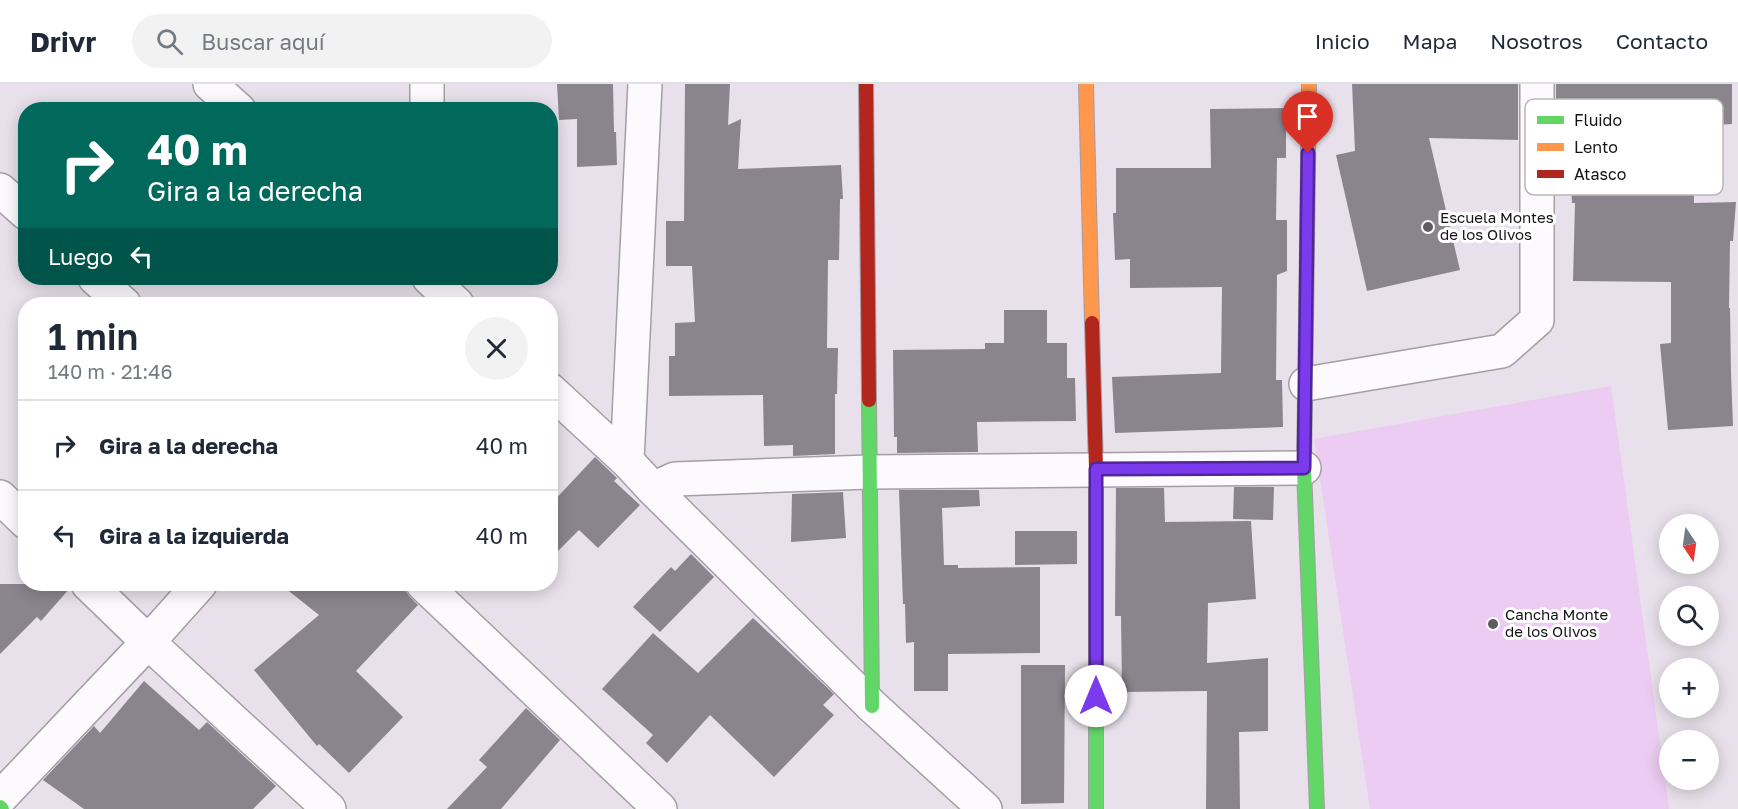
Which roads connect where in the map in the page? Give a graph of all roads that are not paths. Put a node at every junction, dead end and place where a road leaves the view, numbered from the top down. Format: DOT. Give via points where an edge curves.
graph roads {
  1 [pos="210,84"];
  2 [pos="427,84"];
  3 [pos="645,84"];
  4 [pos="866,84"];
  5 [pos="1086,84"];
  6 [pos="1309,84"];
  7 [pos="1536,84"];
  8 [pos="1536,99"];
  9 [pos="230,102"];
  10 [pos="427,102"];
  11 [pos="0,190"];
  12 [pos="1536,195"];
  13 [pos="18,206"];
  14 [pos="103,285"];
  15 [pos="437,285"];
  16 [pos="116,297"];
  17 [pos="449,297"];
  18 [pos="1306,384"];
  19 [pos="558,397"];
  20 [pos="627,460"];
  21 [pos="1304,468"];
  22 [pos="1096,469"];
  23 [pos="869,472"];
  24 [pos="653,489"];
  25 [pos="0,497"];
  26 [pos="18,514"];
  27 [pos="95,591"];
  28 [pos="194,591"];
  29 [pos="430,591"];
  30 [pos="148,642"];
  31 [pos="872,706"];
  32 [pos="0,798"];
  33 [pos="329,809"];
  34 [pos="660,809"];
  35 [pos="985,809"];
  36 [pos="1096,809"];
  37 [pos="1317,809"];
  1 -- 9 [label="street"];
  2 -- 10 [label="street"];
  3 -- 20 [label="street"];
  4 -- 23 [label="street"];
  5 -- 22 [label="street"];
  6 -- 18 [label="street"];
  7 -- 8 [label="street"];
  11 -- 13 [label="street"];
  12 -- 18 [label="street" via="1537,321 1502,351"];
  14 -- 16 [label="street"];
  15 -- 17 [label="street"];
  18 -- 21 [label="street"];
  19 -- 20 [label="street"];
  20 -- 24 [label="street"];
  21 -- 22 [label="street"];
  21 -- 37 [label="street"];
  22 -- 23 [label="street"];
  22 -- 36 [label="street"];
  23 -- 24 [label="street" via="675,479"];
  23 -- 31 [label="street"];
  24 -- 31 [label="street"];
  25 -- 26 [label="street"];
  27 -- 30 [label="street"];
  28 -- 30 [label="street"];
  29 -- 34 [label="street"];
  30 -- 32 [label="street"];
  30 -- 33 [label="street"];
  31 -- 35 [label="street"];
}
